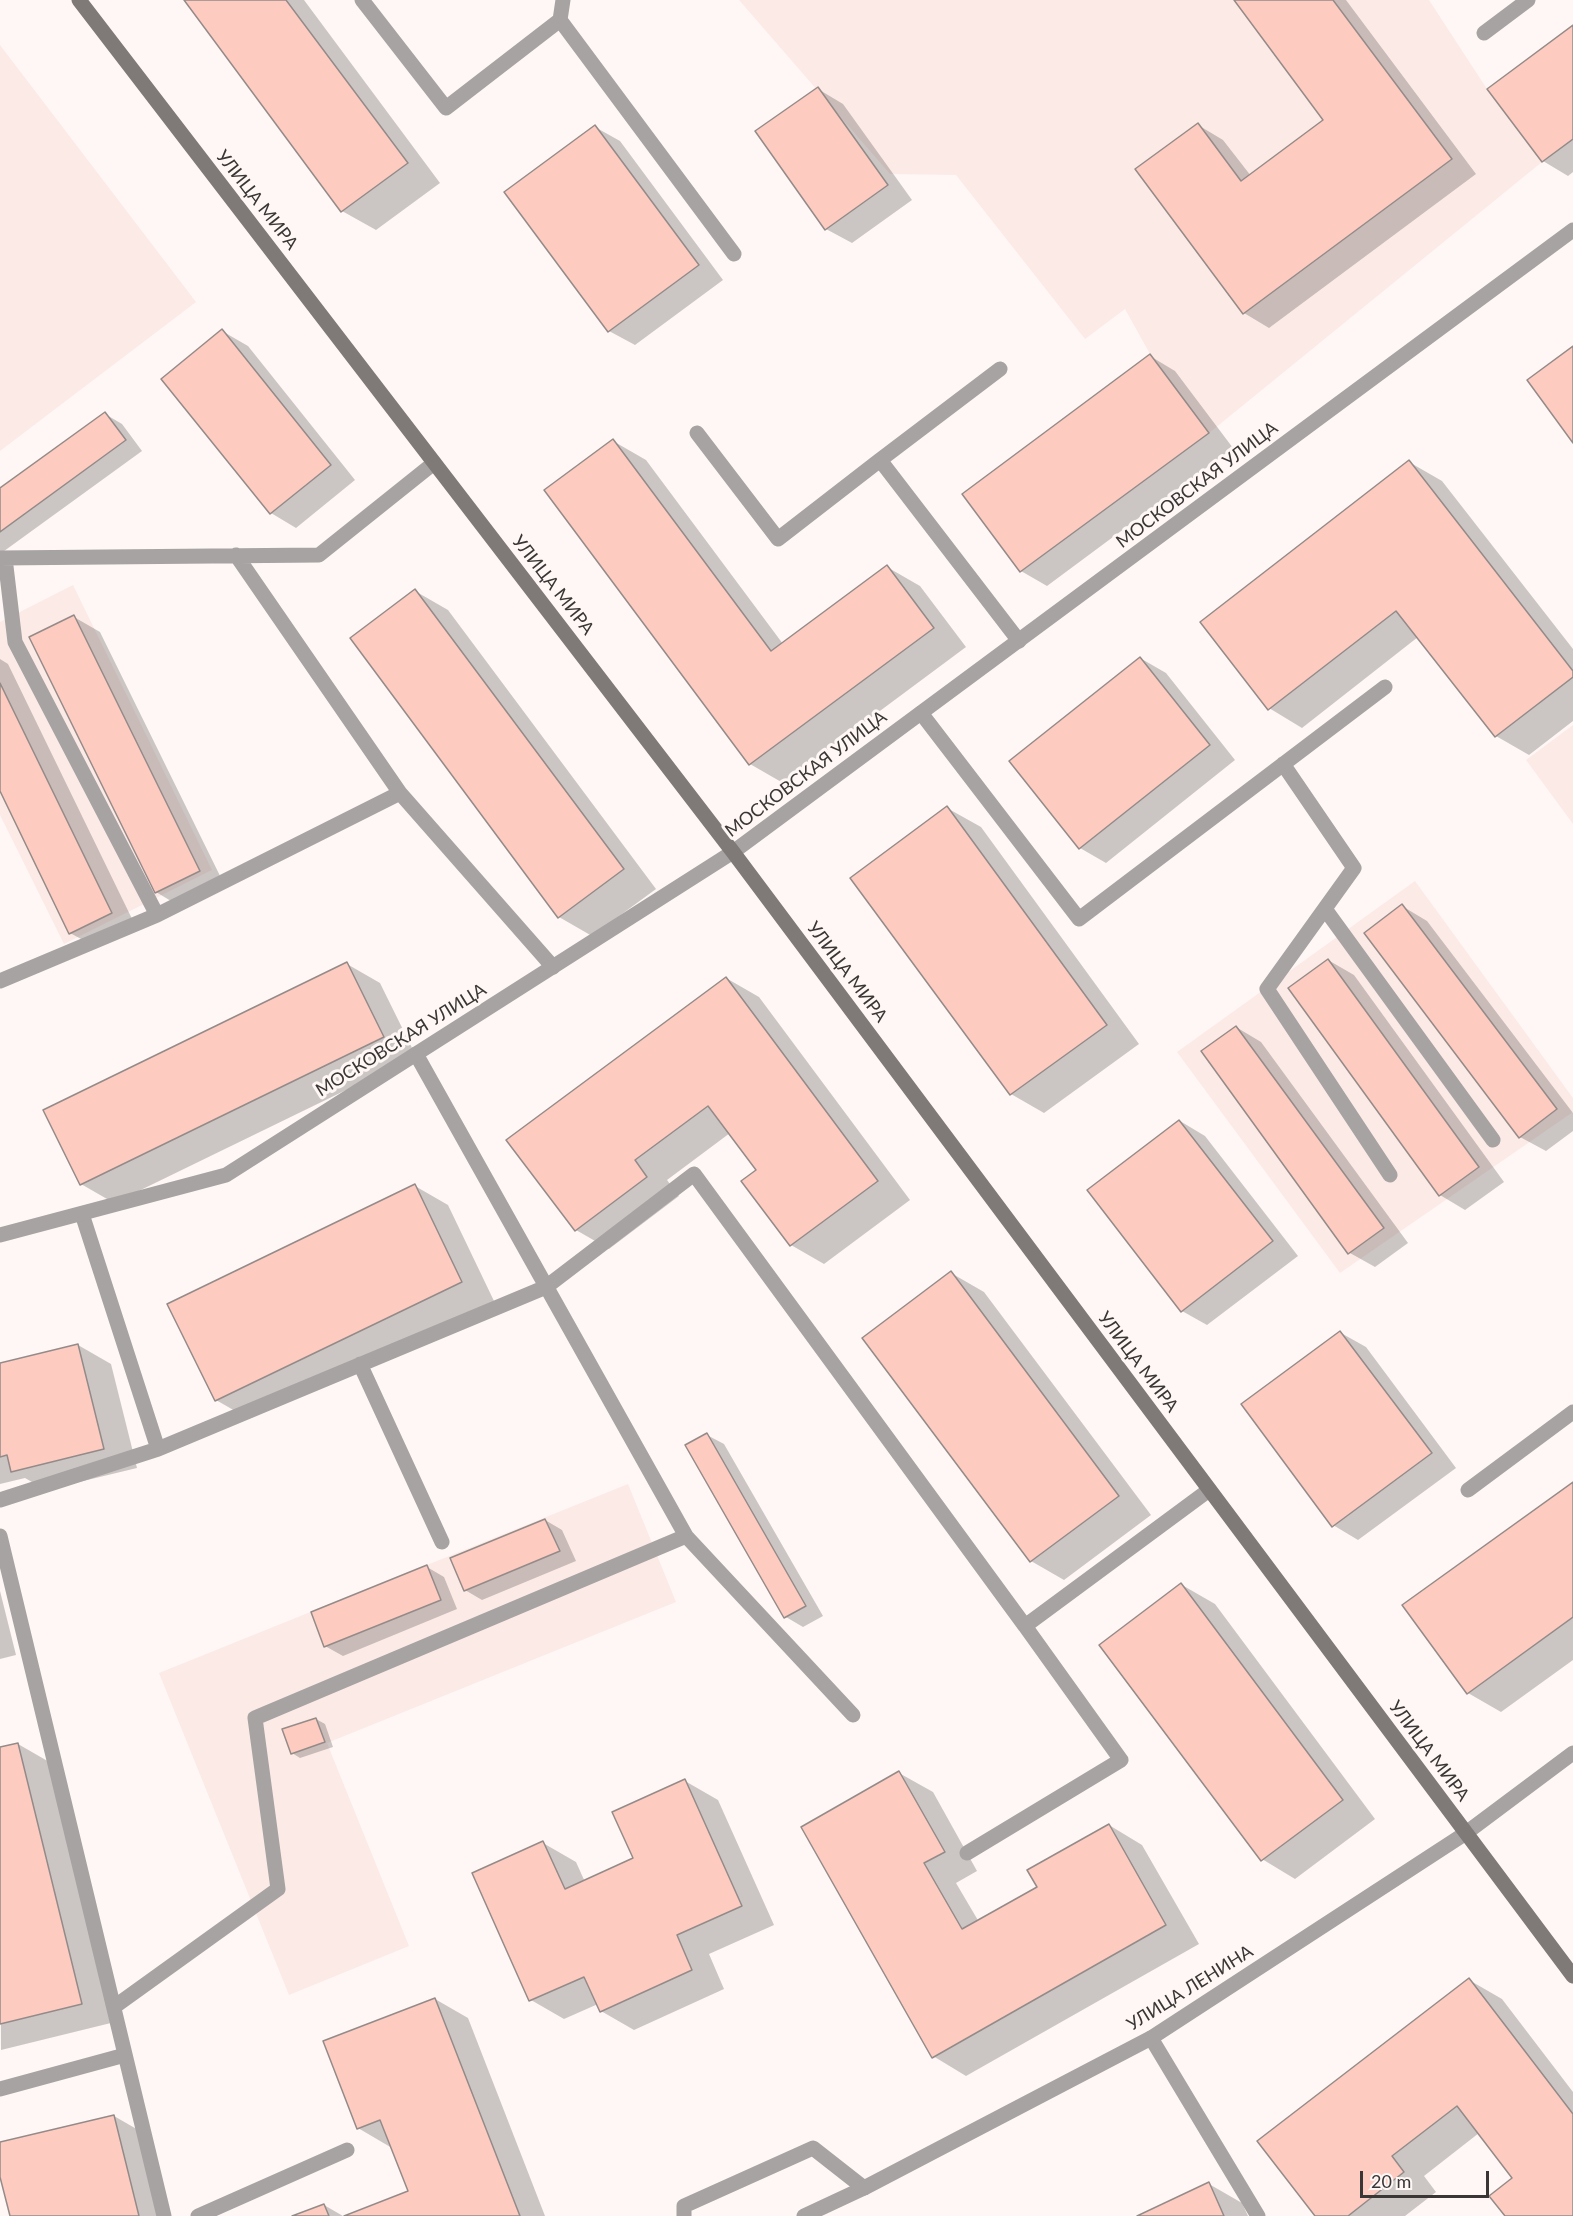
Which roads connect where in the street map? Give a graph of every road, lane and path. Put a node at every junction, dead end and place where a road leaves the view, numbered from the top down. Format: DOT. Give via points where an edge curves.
graph roads {
  1 [pos="79,0"];
  2 [pos="362,0"];
  3 [pos="563,0"];
  4 [pos="1528,0"];
  5 [pos="560,20"];
  6 [pos="1484,33"];
  7 [pos="1573,230"];
  8 [pos="734,254"];
  9 [pos="1000,369"];
  10 [pos="697,433"];
  11 [pos="880,460"];
  12 [pos="434,463"];
  13 [pos="236,555"];
  14 [pos="2,558"];
  15 [pos="1019,641"];
  16 [pos="1385,687"];
  17 [pos="921,713"];
  18 [pos="1283,764"];
  19 [pos="400,793"];
  20 [pos="733,852"];
  21 [pos="1325,909"];
  22 [pos="157,915"];
  23 [pos="553,967"];
  24 [pos="0,981"];
  25 [pos="416,1054"];
  26 [pos="1493,1140"];
  27 [pos="1390,1175"];
  28 [pos="82,1214"];
  29 [pos="0,1235"];
  30 [pos="546,1287"];
  31 [pos="360,1364"];
  32 [pos="1573,1412"];
  33 [pos="158,1449"];
  34 [pos="1209,1490"];
  35 [pos="1468,1490"];
  36 [pos="0,1500"];
  37 [pos="0,1536"];
  38 [pos="686,1536"];
  39 [pos="442,1542"];
  40 [pos="1024,1626"];
  41 [pos="853,1715"];
  42 [pos="1573,1753"];
  43 [pos="1466,1833"];
  44 [pos="967,1853"];
  45 [pos="1573,1976"];
  46 [pos="114,2007"];
  47 [pos="1151,2038"];
  48 [pos="125,2055"];
  49 [pos="0,2090"];
  50 [pos="347,2150"];
  51 [pos="864,2188"];
  52 [pos="815,2214"];
  53 [pos="164,2216"];
  54 [pos="198,2216"];
  55 [pos="684,2216"];
  56 [pos="1258,2216"];
  1 -- 12 [label="street, УЛИЦА МИРА"];
  2 -- 5 [label="street" via="446,108"];
  3 -- 5 [label="street"];
  4 -- 6 [label="street"];
  5 -- 8 [label="street"];
  7 -- 15 [label="street, МОСКОВСКАЯ УЛИЦА"];
  9 -- 11 [label="street"];
  10 -- 11 [label="street" via="778,539"];
  11 -- 15 [label="street"];
  12 -- 13 [label="street" via="319,555"];
  12 -- 20 [label="street, УЛИЦА МИРА"];
  13 -- 14 [label="street"];
  13 -- 19 [label="street"];
  14 -- 22 [label="street" via="15,642"];
  15 -- 17 [label="street, МОСКОВСКАЯ УЛИЦА"];
  16 -- 18 [label="street"];
  17 -- 18 [label="street" via="1079,919"];
  17 -- 20 [label="street, МОСКОВСКАЯ УЛИЦА"];
  18 -- 21 [label="street" via="1354,868"];
  19 -- 22 [label="street"];
  19 -- 23 [label="street"];
  20 -- 23 [label="street, МОСКОВСКАЯ УЛИЦА"];
  20 -- 34 [label="street, УЛИЦА МИРА"];
  21 -- 26 [label="street"];
  21 -- 27 [label="street" via="1267,989"];
  22 -- 24 [label="street"];
  23 -- 25 [label="street, МОСКОВСКАЯ УЛИЦА"];
  25 -- 28 [label="street, МОСКОВСКАЯ УЛИЦА" via="226,1175"];
  25 -- 30 [label="street"];
  28 -- 29 [label="street, МОСКОВСКАЯ УЛИЦА"];
  28 -- 33 [label="street"];
  30 -- 31 [label="street"];
  30 -- 38 [label="street"];
  30 -- 40 [label="street" via="694,1174"];
  31 -- 33 [label="street"];
  31 -- 39 [label="street"];
  32 -- 35 [label="street"];
  33 -- 36 [label="street"];
  34 -- 40 [label="street"];
  34 -- 43 [label="street, УЛИЦА МИРА"];
  37 -- 46 [label="street"];
  38 -- 41 [label="street"];
  38 -- 46 [label="street" via="255,1718 278,1889"];
  40 -- 44 [label="street" via="1121,1760"];
  42 -- 43 [label="street, УЛИЦА ЛЕНИНА"];
  43 -- 45 [label="street, УЛИЦА МИРА"];
  43 -- 47 [label="street, УЛИЦА ЛЕНИНА"];
  46 -- 48 [label="street"];
  47 -- 51 [label="street, УЛИЦА ЛЕНИНА"];
  47 -- 56 [label="street"];
  48 -- 49 [label="street"];
  48 -- 53 [label="street"];
  50 -- 54 [label="street"];
  51 -- 52 [label="street, УЛИЦА ЛЕНИНА"];
  51 -- 55 [label="street" via="813,2148 684,2206"];
}
